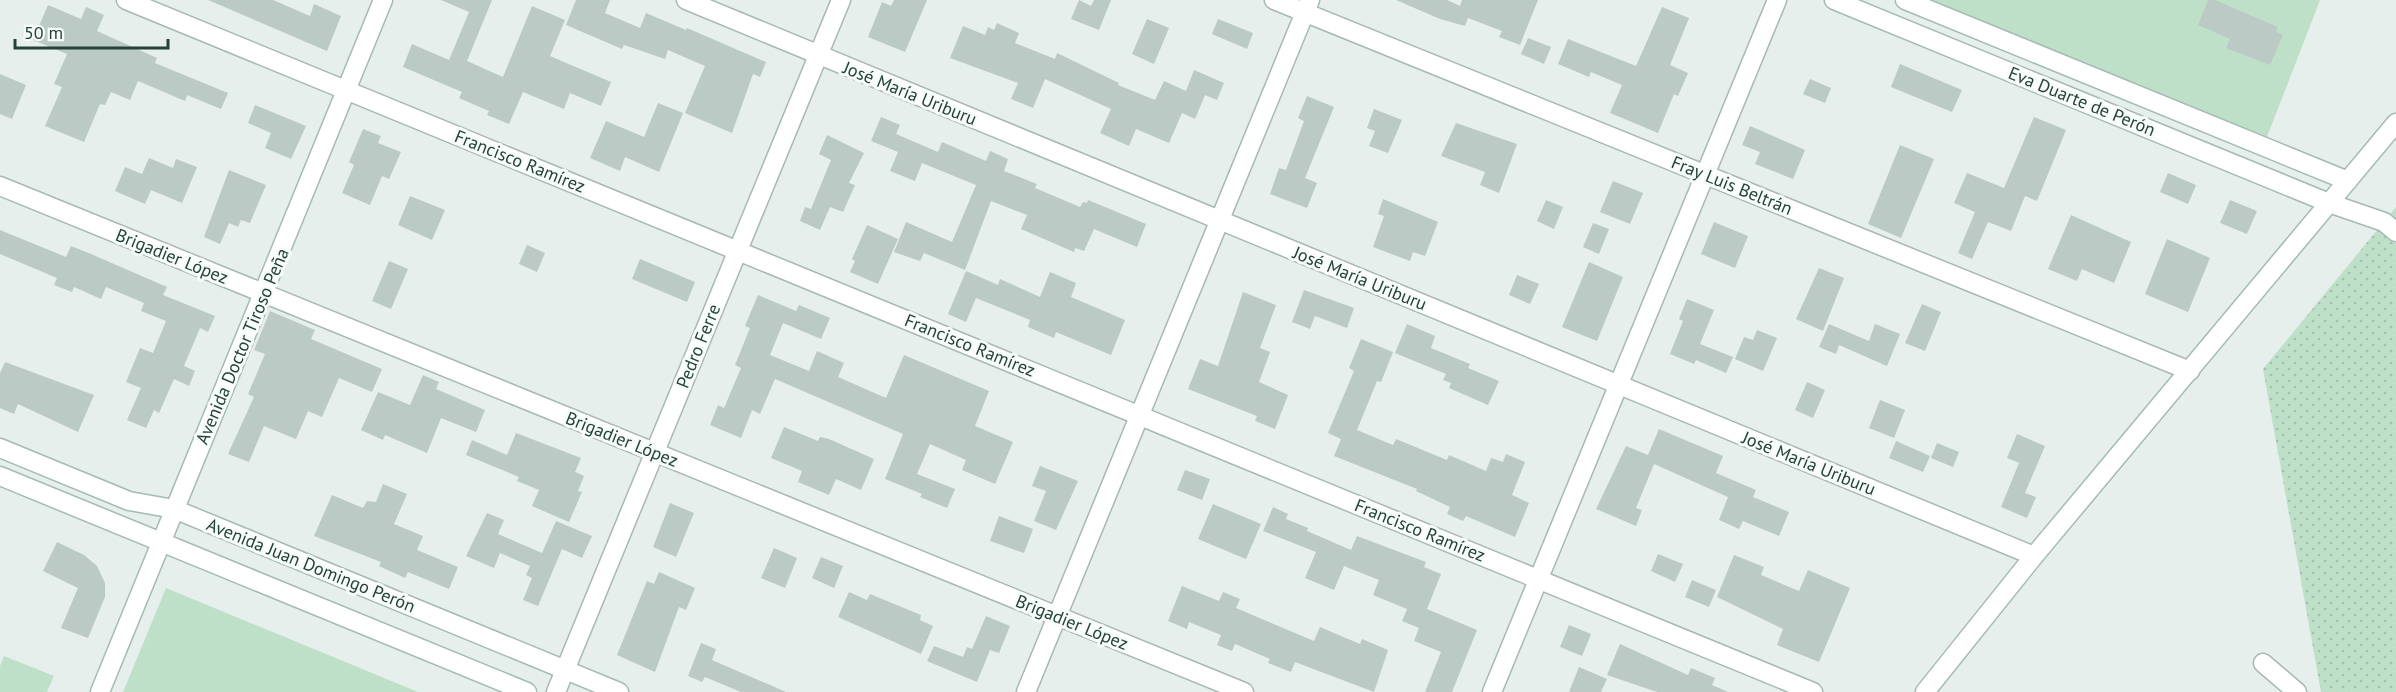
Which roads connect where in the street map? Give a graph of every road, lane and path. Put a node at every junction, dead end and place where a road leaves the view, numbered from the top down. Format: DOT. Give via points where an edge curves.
graph roads {
  1 [pos="126,0"];
  2 [pos="383,0"];
  3 [pos="686,0"];
  4 [pos="841,0"];
  5 [pos="1274,0"];
  6 [pos="1777,0"];
  7 [pos="1834,0"];
  8 [pos="1905,0"];
  9 [pos="1308,6"];
  10 [pos="819,55"];
  11 [pos="347,90"];
  12 [pos="2396,123"];
  13 [pos="1705,174"];
  14 [pos="2348,181"];
  15 [pos="0,186"];
  16 [pos="2329,202"];
  17 [pos="1220,220"];
  18 [pos="2396,232"];
  19 [pos="738,250"];
  20 [pos="264,294"];
  21 [pos="2190,371"];
  22 [pos="1618,384"];
  23 [pos="1140,415"];
  24 [pos="0,448"];
  25 [pos="654,452"];
  26 [pos="0,476"];
  27 [pos="174,509"];
  28 [pos="160,542"];
  29 [pos="2034,556"];
  30 [pos="1539,578"];
  31 [pos="1058,616"];
  32 [pos="2263,663"];
  33 [pos="565,670"];
  34 [pos="100,692"];
  35 [pos="527,692"];
  36 [pos="555,692"];
  37 [pos="619,692"];
  38 [pos="1026,692"];
  39 [pos="1244,692"];
  40 [pos="1492,692"];
  41 [pos="1813,692"];
  42 [pos="1925,692"];
  43 [pos="2297,692"];
  1 -- 11 [label="street, Francisco Ramírez"];
  2 -- 11 [label="street, Avenida Doctor Tiroso Peña"];
  3 -- 10 [label="street, José María Uriburu"];
  4 -- 10 [label="street, Pedro Ferre"];
  5 -- 9 [label="street, Fray Luis Beltrán"];
  6 -- 13 [label="street"];
  7 -- 16 [label="street, Eva Duarte de Perón"];
  8 -- 14 [label="street, Eva Duarte de Perón"];
  9 -- 13 [label="street, Fray Luis Beltrán"];
  9 -- 17 [label="street"];
  10 -- 17 [label="street, José María Uriburu"];
  10 -- 19 [label="street, Pedro Ferre"];
  11 -- 19 [label="street, Francisco Ramírez"];
  11 -- 20 [label="street, Avenida Doctor Tiroso Peña"];
  12 -- 14 [label="street"];
  13 -- 21 [label="street, Fray Luis Beltrán"];
  13 -- 22 [label="street"];
  14 -- 16 [label="street"];
  15 -- 20 [label="street, Brigadier López"];
  16 -- 18 [label="street, Eva Duarte de Perón" via="2384,222"];
  16 -- 21 [label="street"];
  17 -- 22 [label="street, José María Uriburu"];
  17 -- 23 [label="street"];
  19 -- 23 [label="street, Francisco Ramírez"];
  19 -- 25 [label="street, Pedro Ferre"];
  20 -- 25 [label="street, Brigadier López"];
  20 -- 27 [label="street, Avenida Doctor Tiroso Peña"];
  21 -- 29 [label="street"];
  22 -- 29 [label="street, José María Uriburu"];
  22 -- 30 [label="street"];
  23 -- 30 [label="street, Francisco Ramírez"];
  23 -- 31 [label="street"];
  24 -- 27 [label="street, Avenida Juan Domingo Perón" via="129,501"];
  25 -- 31 [label="street, Brigadier López"];
  25 -- 33 [label="street, Pedro Ferre"];
  26 -- 28 [label="street, Avenida Juan Domingo Perón"];
  27 -- 28 [label="street, Avenida Doctor Tiroso Peña"];
  27 -- 33 [label="street, Avenida Juan Domingo Perón"];
  28 -- 34 [label="street, Avenida Doctor Tiroso Peña"];
  28 -- 35 [label="street, Avenida Juan Domingo Perón"];
  29 -- 42 [label="street"];
  30 -- 40 [label="street"];
  30 -- 41 [label="street, Francisco Ramírez"];
  31 -- 38 [label="street"];
  31 -- 39 [label="street, Brigadier López"];
  32 -- 43 [label="street"];
  33 -- 36 [label="street, Pedro Ferre"];
  33 -- 37 [label="street, Avenida Juan Domingo Perón"];
}
